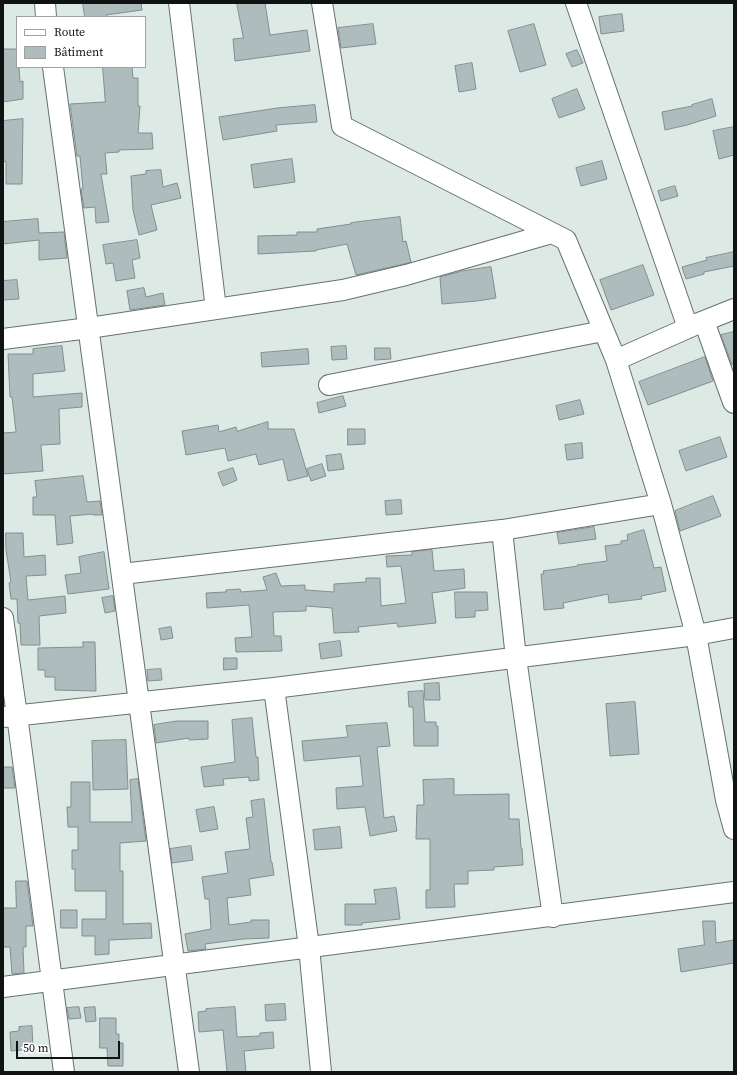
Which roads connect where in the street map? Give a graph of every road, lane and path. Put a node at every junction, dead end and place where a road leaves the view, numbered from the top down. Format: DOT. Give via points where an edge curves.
graph roads {
  1 [pos="45,3"];
  2 [pos="179,3"];
  3 [pos="322,3"];
  4 [pos="576,3"];
  5 [pos="46,16"];
  6 [pos="53,68"];
  7 [pos="552,233"];
  8 [pos="216,309"];
  9 [pos="734,309"];
  10 [pos="696,324"];
  11 [pos="89,328"];
  12 [pos="603,331"];
  13 [pos="3,339"];
  14 [pos="616,360"];
  15 [pos="328,385"];
  16 [pos="734,403"];
  17 [pos="661,504"];
  18 [pos="502,530"];
  19 [pos="122,574"];
  20 [pos="3,618"];
  21 [pos="734,628"];
  22 [pos="696,635"];
  23 [pos="516,658"];
  24 [pos="274,688"];
  25 [pos="139,702"];
  26 [pos="10,716"];
  27 [pos="734,829"];
  28 [pos="734,892"];
  29 [pos="553,916"];
  30 [pos="310,947"];
  31 [pos="175,964"];
  32 [pos="52,980"];
  33 [pos="3,987"];
  34 [pos="64,1072"];
  35 [pos="189,1072"];
  36 [pos="321,1072"];
  1 -- 5 [label="street"];
  2 -- 8 [label="street"];
  3 -- 7 [label="street" via="342,126"];
  4 -- 10 [label="street"];
  6 -- 11 [label="street"];
  7 -- 8 [label="street" via="406,275 343,290"];
  7 -- 12 [label="street" via="566,240"];
  8 -- 11 [label="street"];
  9 -- 10 [label="street"];
  10 -- 14 [label="street"];
  10 -- 16 [label="street"];
  11 -- 13 [label="street"];
  11 -- 19 [label="street"];
  12 -- 14 [label="street"];
  12 -- 15 [label="street"];
  14 -- 17 [label="street"];
  17 -- 18 [label="street"];
  17 -- 22 [label="street"];
  18 -- 19 [label="street"];
  18 -- 23 [label="street"];
  19 -- 25 [label="street"];
  20 -- 26 [label="street"];
  21 -- 22 [label="street"];
  22 -- 23 [label="street"];
  22 -- 27 [label="street" via="726,800"];
  23 -- 24 [label="street"];
  23 -- 29 [label="street"];
  24 -- 25 [label="street"];
  24 -- 30 [label="street"];
  25 -- 26 [label="street"];
  25 -- 31 [label="street"];
  26 -- 32 [label="street"];
  28 -- 29 [label="street"];
  29 -- 30 [label="street"];
  30 -- 31 [label="street"];
  30 -- 36 [label="street"];
  31 -- 32 [label="street"];
  31 -- 35 [label="street"];
  32 -- 33 [label="street"];
  32 -- 34 [label="street"];
}
